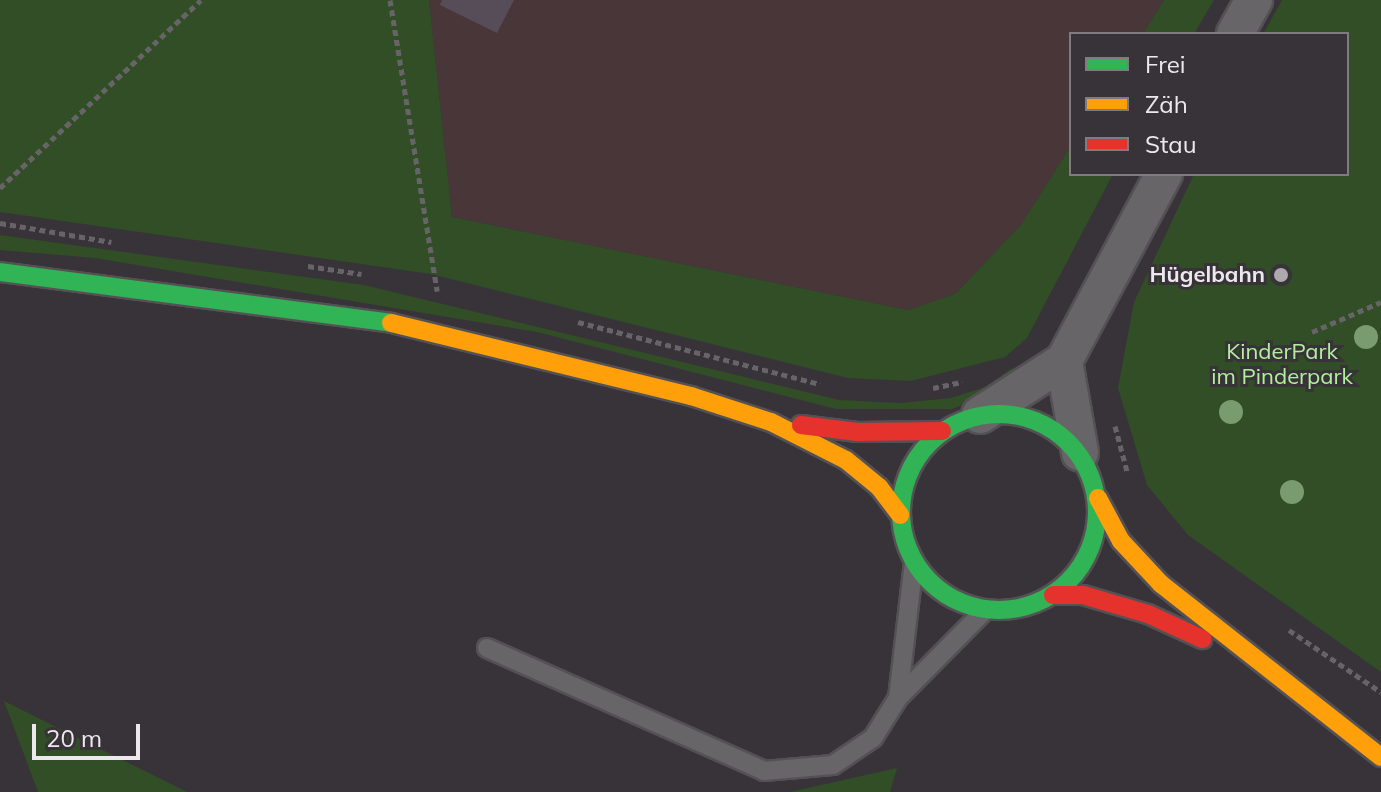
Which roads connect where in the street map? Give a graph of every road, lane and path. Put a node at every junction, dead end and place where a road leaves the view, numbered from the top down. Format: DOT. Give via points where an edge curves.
graph roads {
  1 [pos="201,0"];
  2 [pos="390,0"];
  3 [pos="1254,0"];
  4 [pos="1236,32"];
  5 [pos="1163,176"];
  6 [pos="0,188"];
  7 [pos="0,272"];
  8 [pos="1381,302"];
  9 [pos="440,331"];
  10 [pos="1312,332"];
  11 [pos="1064,361"];
  12 [pos="980,415"];
  13 [pos="771,422"];
  14 [pos="1114,422"];
  15 [pos="942,431"];
  16 [pos="1080,453"];
  17 [pos="1130,486"];
  18 [pos="1098,498"];
  19 [pos="900,515"];
  20 [pos="914,562"];
  21 [pos="1053,595"];
  22 [pos="985,610"];
  23 [pos="1276,620"];
  24 [pos="487,648"];
  25 [pos="1260,666"];
  26 [pos="1381,692"];
  27 [pos="898,698"];
  28 [pos="1381,757"];
  1 -- 6 [label="path"];
  2 -- 9 [label="path"];
  3 -- 4 [label="street"];
  5 -- 11 [label="street"];
  7 -- 9 [label="street" via="285,306"];
  8 -- 10 [label="path"];
  9 -- 13 [label="street"];
  11 -- 12 [label="street"];
  11 -- 16 [label="street"];
  12 -- 15 [label="street"];
  12 -- 16 [label="street" via="1010,413 1051,427"];
  13 -- 15 [label="street" via="858,432"];
  13 -- 19 [label="street" via="846,460 879,487"];
  14 -- 17 [label="path"];
  15 -- 19 [label="street" via="921,452 904,487"];
  16 -- 18 [label="street"];
  18 -- 21 [label="street" via="1095,540 1075,575"];
  18 -- 25 [label="street" via="1121,541 1161,584"];
  19 -- 20 [label="street"];
  20 -- 22 [label="street" via="942,593"];
  20 -- 27 [label="lane"];
  21 -- 22 [label="street" via="1022,608"];
  21 -- 25 [label="street" via="1083,595 1148,614"];
  22 -- 27 [label="lane"];
  23 -- 26 [label="path"];
  24 -- 27 [label="lane" via="764,771 833,765 873,738"];
  25 -- 28 [label="street"];
}
